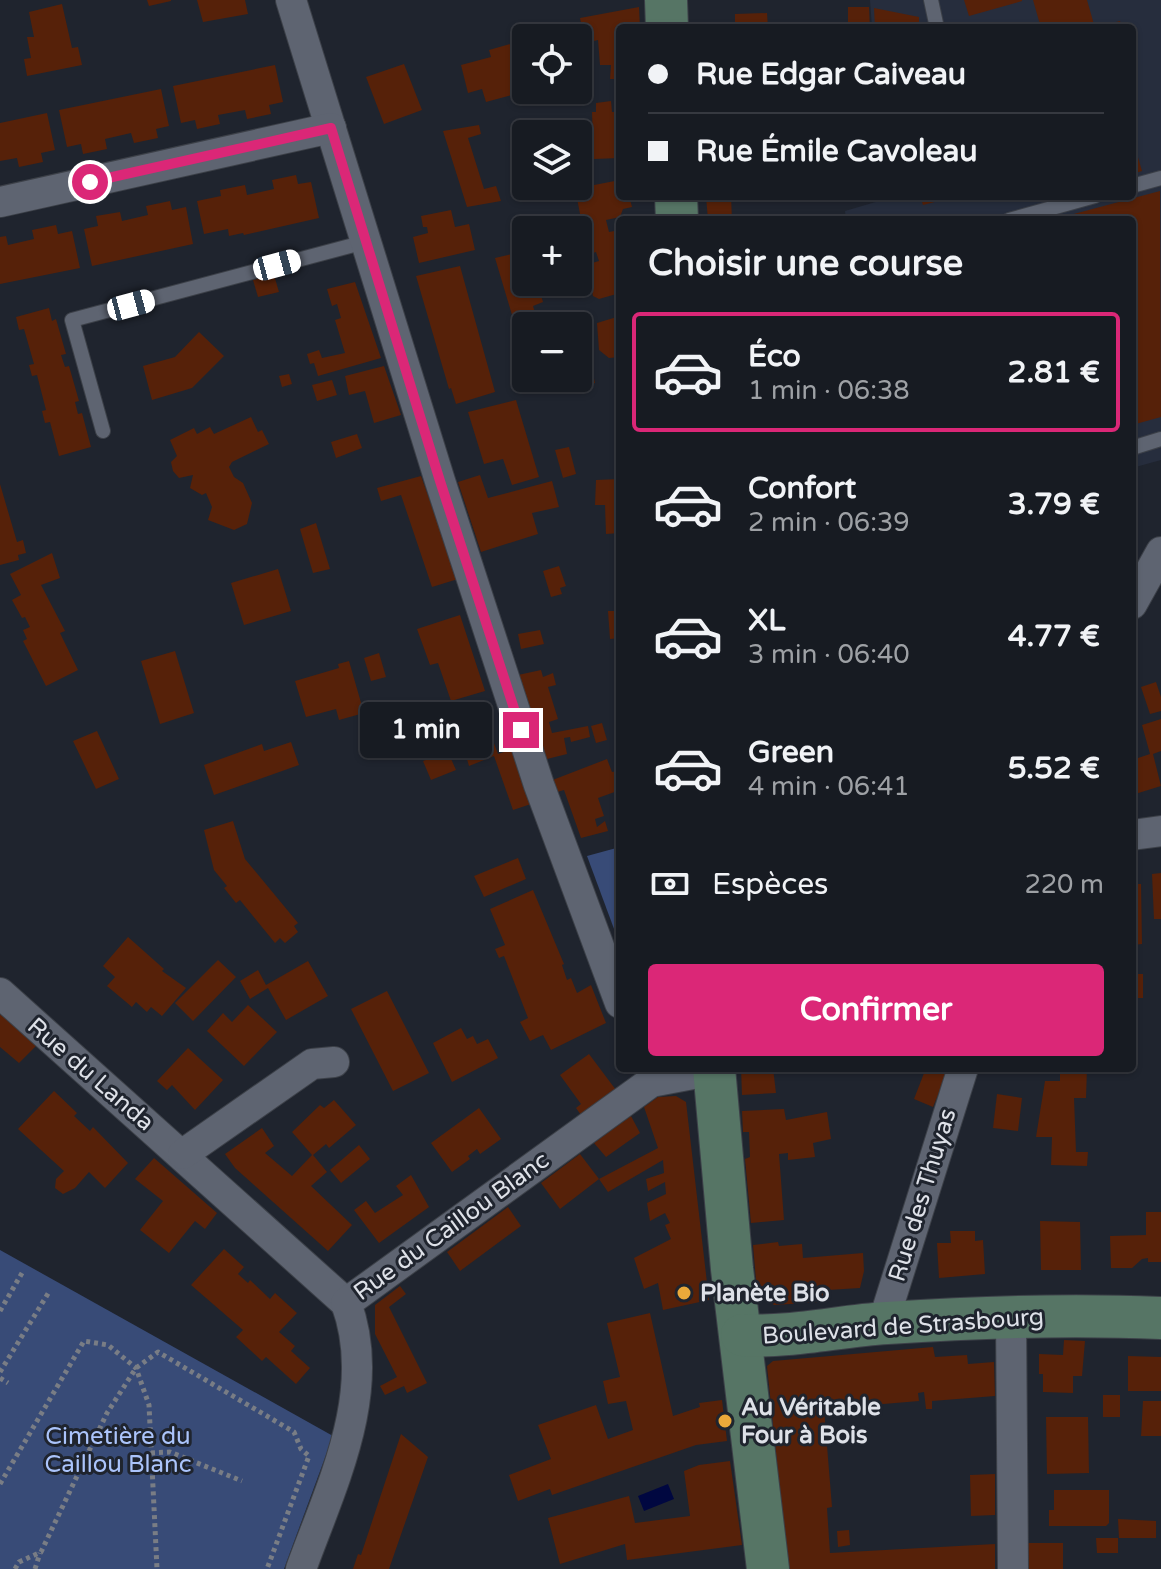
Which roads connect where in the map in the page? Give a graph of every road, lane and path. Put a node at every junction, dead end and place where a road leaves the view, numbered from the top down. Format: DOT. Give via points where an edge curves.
graph roads {
  1 [pos="291,0"];
  2 [pos="666,0"];
  3 [pos="931,0"];
  4 [pos="667,24"];
  5 [pos="936,24"];
  6 [pos="331,128"];
  7 [pos="1161,178"];
  8 [pos="1136,185"];
  9 [pos="1081,200"];
  10 [pos="0,202"];
  11 [pos="1023,216"];
  12 [pos="365,242"];
  13 [pos="103,431"];
  14 [pos="1161,439"];
  15 [pos="1136,447"];
  16 [pos="1161,552"];
  17 [pos="1136,597"];
  18 [pos="1161,831"];
  19 [pos="1136,834"];
  20 [pos="616,992"];
  21 [pos="0,993"];
  22 [pos="334,1062"];
  23 [pos="681,1072"];
  24 [pos="714,1072"];
  25 [pos="962,1072"];
  26 [pos="648,1075"];
  27 [pos="183,1154"];
  28 [pos="22,1273"];
  29 [pos="49,1292"];
  30 [pos="346,1303"];
  31 [pos="0,1311"];
  32 [pos="1011,1317"];
  33 [pos="1161,1318"];
  34 [pos="883,1323"];
  35 [pos="742,1335"];
  36 [pos="136,1368"];
  37 [pos="0,1372"];
  38 [pos="0,1378"];
  39 [pos="8,1383"];
  40 [pos="151,1453"];
  41 [pos="242,1481"];
  42 [pos="0,1484"];
  43 [pos="41,1552"];
  44 [pos="15,1569"];
  45 [pos="35,1569"];
  46 [pos="157,1569"];
  47 [pos="267,1569"];
  48 [pos="301,1569"];
  49 [pos="768,1569"];
  50 [pos="1013,1569"];
  1 -- 6 [label="street"];
  2 -- 4 [label="street"];
  3 -- 5 [label="lane"];
  6 -- 10 [label="street"];
  6 -- 12 [label="street"];
  7 -- 8 [label="lane"];
  9 -- 11 [label="lane"];
  12 -- 13 [label="lane" via="72,320"];
  12 -- 20 [label="street" via="539,785"];
  14 -- 15 [label="lane"];
  16 -- 17 [label="street"];
  18 -- 19 [label="street"];
  21 -- 27 [label="street, Rue du Landa"];
  22 -- 27 [label="street" via="312,1064"];
  23 -- 26 [label="street, Rue du Caillou Blanc"];
  24 -- 35 [label="street"];
  25 -- 34 [label="street, Rue des Thuyas"];
  26 -- 30 [label="street, Rue du Caillou Blanc"];
  27 -- 30 [label="street, Rue du Landa"];
  28 -- 31 [label="path"];
  29 -- 37 [label="path"];
  30 -- 48 [label="street, Rue du Caillou Blanc" via="356,1342 352,1416"];
  32 -- 33 [label="street, Boulevard de Strasbourg"];
  32 -- 34 [label="street, Boulevard de Strasbourg"];
  32 -- 50 [label="street"];
  34 -- 35 [label="street, Boulevard de Strasbourg" via="773,1337"];
  35 -- 49 [label="street"];
  36 -- 40 [label="path" via="149,1405"];
  36 -- 42 [label="path" via="108,1345 84,1341"];
  36 -- 43 [label="path" via="107,1413"];
  36 -- 47 [label="path" via="158,1352 294,1432 309,1456"];
  38 -- 39 [label="path"];
  40 -- 41 [label="path" via="170,1452"];
  40 -- 46 [label="path"];
  43 -- 44 [label="path"];
  43 -- 45 [label="path"];
}
